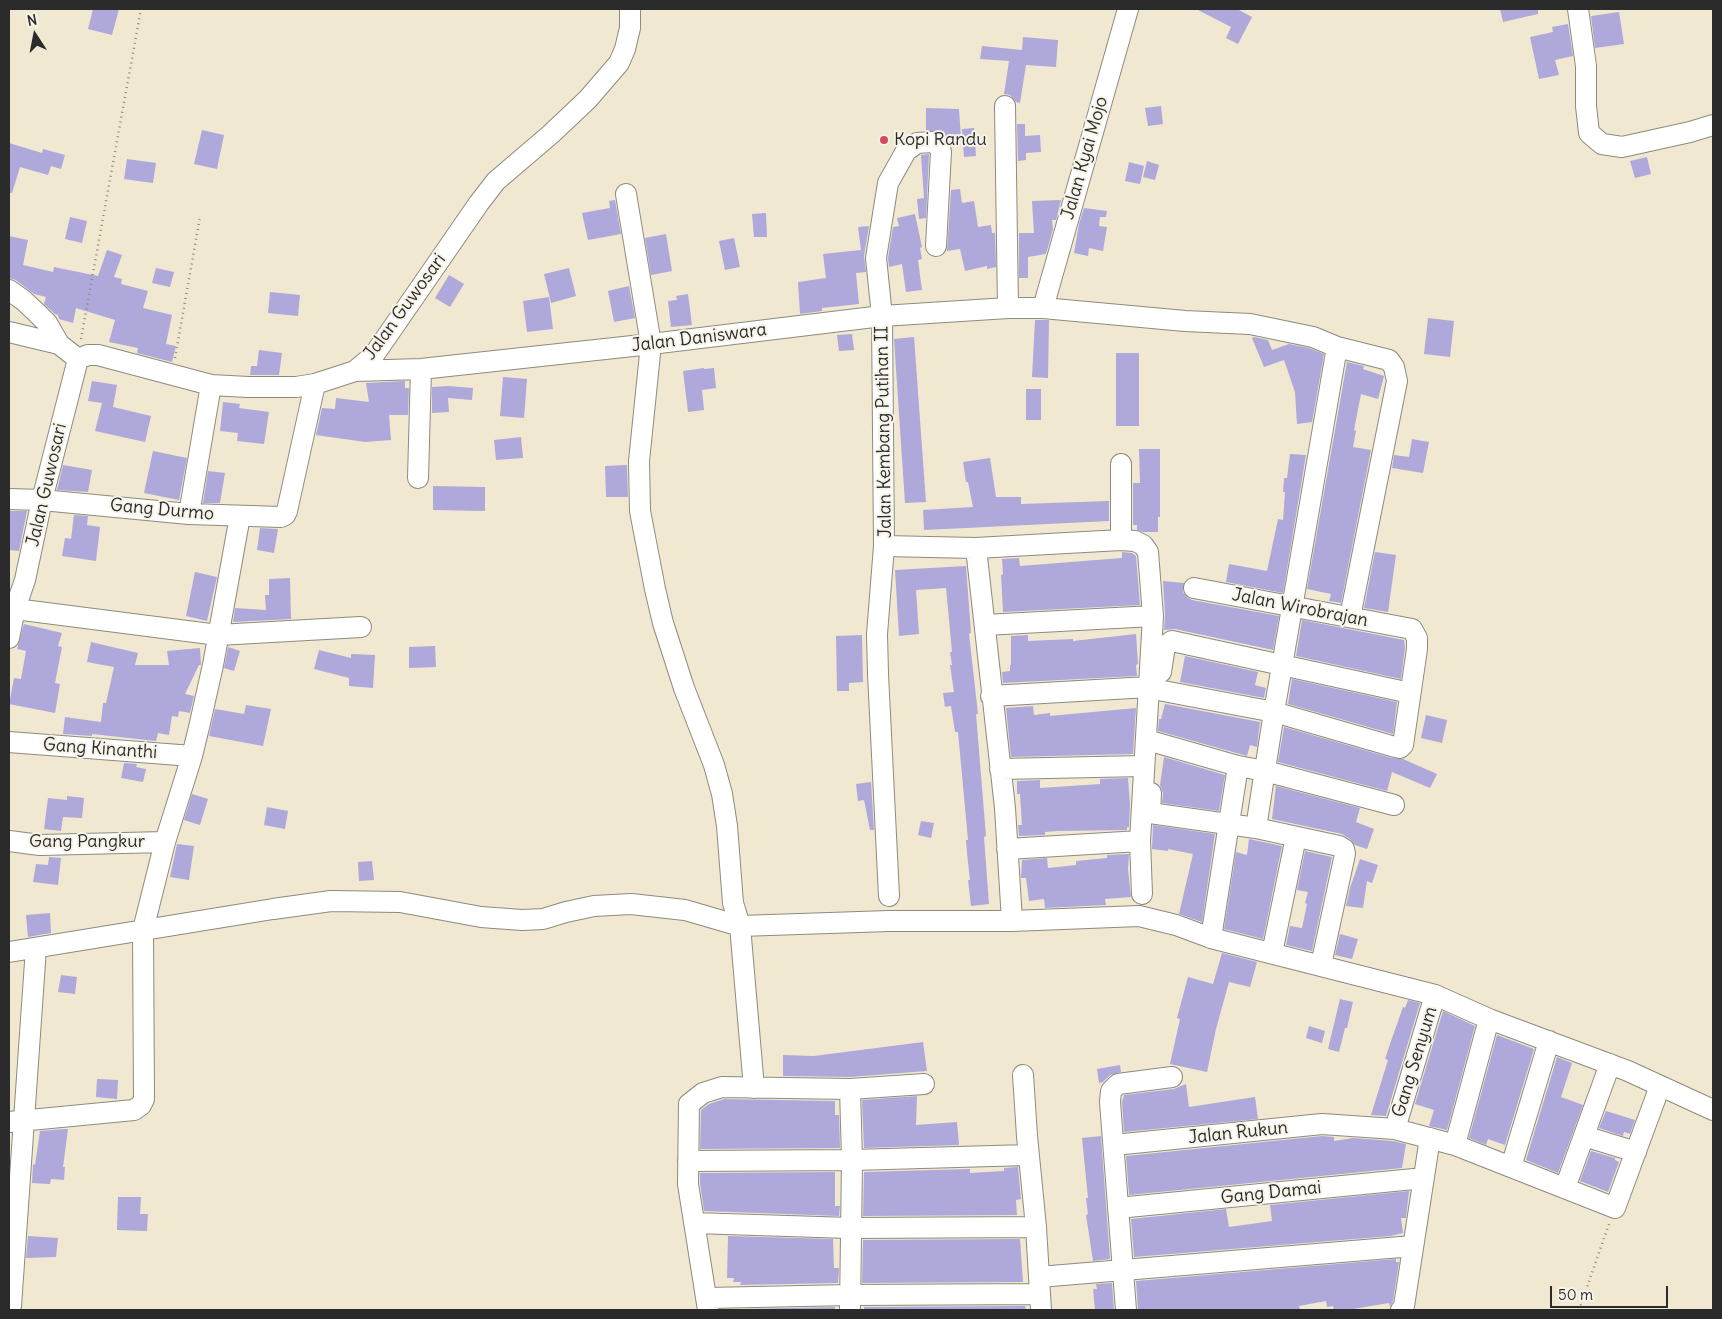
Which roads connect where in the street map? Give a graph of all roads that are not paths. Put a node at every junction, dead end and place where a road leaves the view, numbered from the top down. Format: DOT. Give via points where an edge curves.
graph roads {
  1 [pos="630,9"];
  2 [pos="1128,9"];
  3 [pos="1578,9"];
  4 [pos="1004,106"];
  5 [pos="1713,125"];
  6 [pos="626,194"];
  7 [pos="936,246"];
  8 [pos="9,290"];
  9 [pos="1008,308"];
  10 [pos="1043,308"];
  11 [pos="882,316"];
  12 [pos="9,332"];
  13 [pos="59,344"];
  14 [pos="651,344"];
  15 [pos="1337,347"];
  16 [pos="78,359"];
  17 [pos="421,369"];
  18 [pos="355,371"];
  19 [pos="315,384"];
  20 [pos="211,385"];
  21 [pos="1121,464"];
  22 [pos="418,478"];
  23 [pos="9,499"];
  24 [pos="42,500"];
  25 [pos="189,514"];
  26 [pos="240,516"];
  27 [pos="1121,540"];
  28 [pos="884,546"];
  29 [pos="976,548"];
  30 [pos="1194,588"];
  31 [pos="1292,606"];
  32 [pos="15,609"];
  33 [pos="1153,616"];
  34 [pos="1350,617"];
  35 [pos="985,624"];
  36 [pos="361,627"];
  37 [pos="218,635"];
  38 [pos="9,638"];
  39 [pos="1282,665"];
  40 [pos="1154,689"];
  41 [pos="1410,693"];
  42 [pos="991,696"];
  43 [pos="1274,712"];
  44 [pos="9,742"];
  45 [pos="1154,742"];
  46 [pos="192,756"];
  47 [pos="1144,766"];
  48 [pos="1238,766"];
  49 [pos="1000,769"];
  50 [pos="1265,771"];
  51 [pos="1394,805"];
  52 [pos="1230,824"];
  53 [pos="1256,828"];
  54 [pos="1296,837"];
  55 [pos="9,841"];
  56 [pos="1140,841"];
  57 [pos="165,842"];
  58 [pos="1007,849"];
  59 [pos="1142,894"];
  60 [pos="889,896"];
  61 [pos="1012,922"];
  62 [pos="740,926"];
  63 [pos="143,930"];
  64 [pos="1211,938"];
  65 [pos="36,948"];
  66 [pos="9,952"];
  67 [pos="1272,953"];
  68 [pos="1321,965"];
  69 [pos="1435,995"];
  70 [pos="1489,1019"];
  71 [pos="1549,1042"];
  72 [pos="1610,1064"];
  73 [pos="1023,1075"];
  74 [pos="1172,1077"];
  75 [pos="924,1084"];
  76 [pos="1660,1086"];
  77 [pos="754,1088"];
  78 [pos="850,1089"];
  79 [pos="1713,1110"];
  80 [pos="16,1122"];
  81 [pos="1395,1129"];
  82 [pos="1584,1136"];
  83 [pos="1430,1138"];
  84 [pos="1114,1145"];
  85 [pos="1455,1145"];
  86 [pos="1636,1152"];
  87 [pos="1028,1155"];
  88 [pos="852,1160"];
  89 [pos="688,1161"];
  90 [pos="1511,1167"];
  91 [pos="1424,1178"];
  92 [pos="1565,1188"];
  93 [pos="1118,1208"];
  94 [pos="694,1223"];
  95 [pos="1036,1227"];
  96 [pos="850,1228"];
  97 [pos="1413,1246"];
  98 [pos="1123,1271"];
  99 [pos="1040,1294"];
  100 [pos="850,1302"];
  101 [pos="708,1304"];
  102 [pos="11,1306"];
  103 [pos="1126,1310"];
  104 [pos="1401,1310"];
  1 -- 18 [label="street, Jalan Guwosari" via="630,28 619,63 588,99 496,181 374,355"];
  2 -- 10 [label="street, Jalan Kyai Mojo"];
  3 -- 5 [label="street" via="1586,66 1589,133 1602,144 1622,147"];
  4 -- 9 [label="street"];
  6 -- 14 [label="street"];
  7 -- 11 [label="street, Jalan Kembang Putihan II" via="939,146 932,142 917,143 906,151 888,183 876,258"];
  8 -- 13 [label="street" via="47,323"];
  9 -- 10 [label="street, Jalan Daniswara"];
  9 -- 11 [label="street, Jalan Daniswara"];
  10 -- 15 [label="street, Jalan Daniswara" via="1250,324 1313,337"];
  11 -- 14 [label="street, Jalan Daniswara"];
  11 -- 28 [label="street, Jalan Kembang Putihan II"];
  12 -- 13 [label="street"];
  13 -- 16 [label="street"];
  14 -- 17 [label="street, Jalan Daniswara"];
  14 -- 62 [label="street" via="639,462 640,511 663,623 722,794 733,903"];
  15 -- 31 [label="street"];
  15 -- 34 [label="street, Jalan Daniswara" via="1388,360 1397,381"];
  16 -- 20 [label="street, Jalan Guwosari" via="98,355"];
  16 -- 24 [label="street, Jalan Guwosari"];
  17 -- 18 [label="street, Jalan Daniswara"];
  17 -- 22 [label="street"];
  18 -- 19 [label="street, Jalan Guwosari"];
  19 -- 20 [label="street, Jalan Guwosari" via="296,387"];
  19 -- 26 [label="street, Gang Durmo" via="285,515"];
  20 -- 25 [label="street"];
  21 -- 27 [label="street"];
  23 -- 24 [label="street, Gang Durmo"];
  24 -- 25 [label="street, Gang Durmo"];
  24 -- 32 [label="street, Jalan Guwosari" via="25,580"];
  25 -- 26 [label="street, Gang Durmo"];
  26 -- 37 [label="street"];
  27 -- 29 [label="street, Jalan Kembang Putihan II"];
  27 -- 33 [label="street, Jalan Kembang Putihan II" via="1135,541 1144,545 1148,552"];
  28 -- 29 [label="street, Jalan Kembang Putihan II"];
  28 -- 60 [label="street" via="877,634"];
  29 -- 35 [label="street"];
  30 -- 31 [label="street, Jalan Wirobrajan"];
  31 -- 34 [label="street, Jalan Wirobrajan"];
  31 -- 39 [label="street"];
  32 -- 37 [label="street"];
  32 -- 38 [label="street, Jalan Guwosari"];
  33 -- 35 [label="street"];
  33 -- 40 [label="street, Jalan Kembang Putihan II"];
  34 -- 41 [label="street, Jalan Wirobrajan" via="1412,629 1417,638"];
  35 -- 42 [label="street"];
  36 -- 37 [label="street"];
  37 -- 46 [label="street"];
  39 -- 40 [label="street" via="1172,641 1165,646"];
  39 -- 41 [label="street"];
  39 -- 43 [label="street"];
  40 -- 42 [label="street"];
  40 -- 43 [label="street"];
  40 -- 45 [label="street"];
  40 -- 47 [label="street"];
  41 -- 43 [label="street" via="1404,745 1400,748"];
  42 -- 49 [label="street"];
  43 -- 50 [label="street"];
  44 -- 46 [label="street, Gang Kinanthi"];
  45 -- 48 [label="street"];
  45 -- 52 [label="street" via="1150,813"];
  46 -- 57 [label="street"];
  47 -- 49 [label="street"];
  47 -- 56 [label="street"];
  48 -- 50 [label="street"];
  48 -- 52 [label="street"];
  49 -- 58 [label="street"];
  50 -- 51 [label="street"];
  50 -- 53 [label="street"];
  52 -- 53 [label="street"];
  52 -- 64 [label="street"];
  53 -- 54 [label="street"];
  54 -- 67 [label="street"];
  54 -- 68 [label="street" via="1339,846 1345,854"];
  55 -- 57 [label="street, Gang Pangkur" via="40,845"];
  56 -- 58 [label="street"];
  56 -- 59 [label="street"];
  57 -- 63 [label="street"];
  58 -- 61 [label="street"];
  61 -- 62 [label="street" via="889,921"];
  61 -- 64 [label="street" via="1139,916"];
  62 -- 63 [label="street" via="685,910 631,904 594,906 522,920 481,917 400,902 330,901"];
  62 -- 77 [label="street"];
  63 -- 65 [label="street"];
  63 -- 80 [label="street" via="145,1092 142,1105 134,1110"];
  64 -- 67 [label="street"];
  65 -- 66 [label="street"];
  65 -- 80 [label="street"];
  67 -- 68 [label="street"];
  68 -- 69 [label="street"];
  69 -- 70 [label="street"];
  69 -- 81 [label="street, Gang Senyum"];
  70 -- 71 [label="street"];
  70 -- 85 [label="street"];
  71 -- 72 [label="street"];
  71 -- 90 [label="street"];
  72 -- 76 [label="street"];
  72 -- 82 [label="street"];
  73 -- 87 [label="street"];
  74 -- 84 [label="street" via="1118,1084 1112,1091"];
  75 -- 78 [label="street"];
  76 -- 79 [label="street"];
  76 -- 86 [label="street"];
  77 -- 78 [label="street"];
  77 -- 89 [label="street" via="722,1087 703,1093 689,1104"];
  78 -- 88 [label="street"];
  80 -- 102 [label="street"];
  81 -- 83 [label="street, Jalan Rukun"];
  81 -- 84 [label="street, Jalan Rukun" via="1322,1124"];
  82 -- 86 [label="street"];
  82 -- 92 [label="street"];
  83 -- 85 [label="street, Jalan Rukun"];
  83 -- 91 [label="street"];
  84 -- 93 [label="street"];
  85 -- 90 [label="street, Jalan Rukun"];
  86 -- 92 [label="street, Jalan Rukun" via="1615,1208"];
  87 -- 88 [label="street"];
  87 -- 95 [label="street"];
  88 -- 89 [label="street"];
  88 -- 96 [label="street"];
  89 -- 94 [label="street"];
  90 -- 92 [label="street, Jalan Rukun"];
  91 -- 93 [label="street, Gang Damai"];
  91 -- 97 [label="street"];
  93 -- 98 [label="street"];
  94 -- 96 [label="street"];
  94 -- 101 [label="street"];
  95 -- 96 [label="street"];
  95 -- 99 [label="street"];
  96 -- 100 [label="street"];
  97 -- 98 [label="street"];
  97 -- 104 [label="street"];
  98 -- 99 [label="street"];
  98 -- 103 [label="street"];
  99 -- 100 [label="street"];
  100 -- 101 [label="street"];
}
